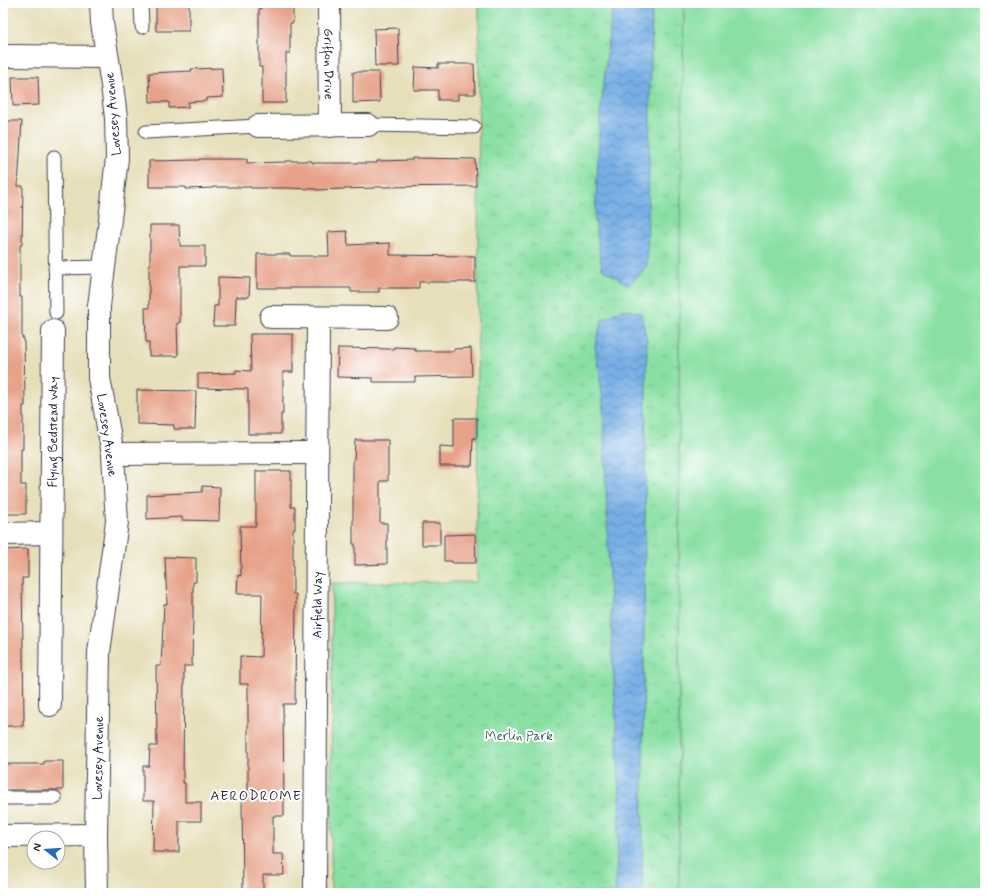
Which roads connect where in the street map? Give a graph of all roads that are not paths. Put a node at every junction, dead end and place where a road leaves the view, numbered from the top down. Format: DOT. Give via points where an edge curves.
graph roads {
  1 [pos="101,3"];
  2 [pos="141,3"];
  3 [pos="329,3"];
  4 [pos="142,27"];
  5 [pos="3,56"];
  6 [pos="107,57"];
  7 [pos="258,126"];
  8 [pos="330,126"];
  9 [pos="368,126"];
  10 [pos="474,127"];
  11 [pos="146,132"];
  12 [pos="54,157"];
  13 [pos="104,267"];
  14 [pos="55,268"];
  15 [pos="271,317"];
  16 [pos="318,318"];
  17 [pos="387,318"];
  18 [pos="54,322"];
  19 [pos="317,453"];
  20 [pos="113,454"];
  21 [pos="51,533"];
  22 [pos="3,534"];
  23 [pos="50,705"];
  24 [pos="3,798"];
  25 [pos="55,798"];
  26 [pos="96,835"];
  27 [pos="3,836"];
  28 [pos="97,893"];
  29 [pos="315,893"];
  1 -- 6 [label="street, Lovesey Avenue"];
  2 -- 4 [label="lane"];
  3 -- 8 [label="street, Griffon Drive"];
  5 -- 6 [label="street"];
  6 -- 13 [label="street, Lovesey Avenue" via="116,118 117,158"];
  7 -- 8 [label="street"];
  7 -- 11 [label="lane"];
  8 -- 9 [label="street"];
  9 -- 10 [label="lane"];
  12 -- 14 [label="lane"];
  13 -- 14 [label="lane"];
  13 -- 20 [label="street, Lovesey Avenue" via="99,306 100,378"];
  14 -- 18 [label="lane"];
  15 -- 16 [label="street"];
  16 -- 17 [label="street"];
  16 -- 19 [label="street, Airfield Way"];
  18 -- 21 [label="street, Flying Bedstead Way"];
  19 -- 20 [label="street"];
  19 -- 29 [label="street, Airfield Way"];
  20 -- 26 [label="street, Lovesey Avenue" via="117,522 99,652"];
  21 -- 22 [label="street"];
  21 -- 23 [label="street, Flying Bedstead Way"];
  24 -- 25 [label="lane"];
  26 -- 27 [label="street"];
  26 -- 28 [label="street, Lovesey Avenue"];
}
